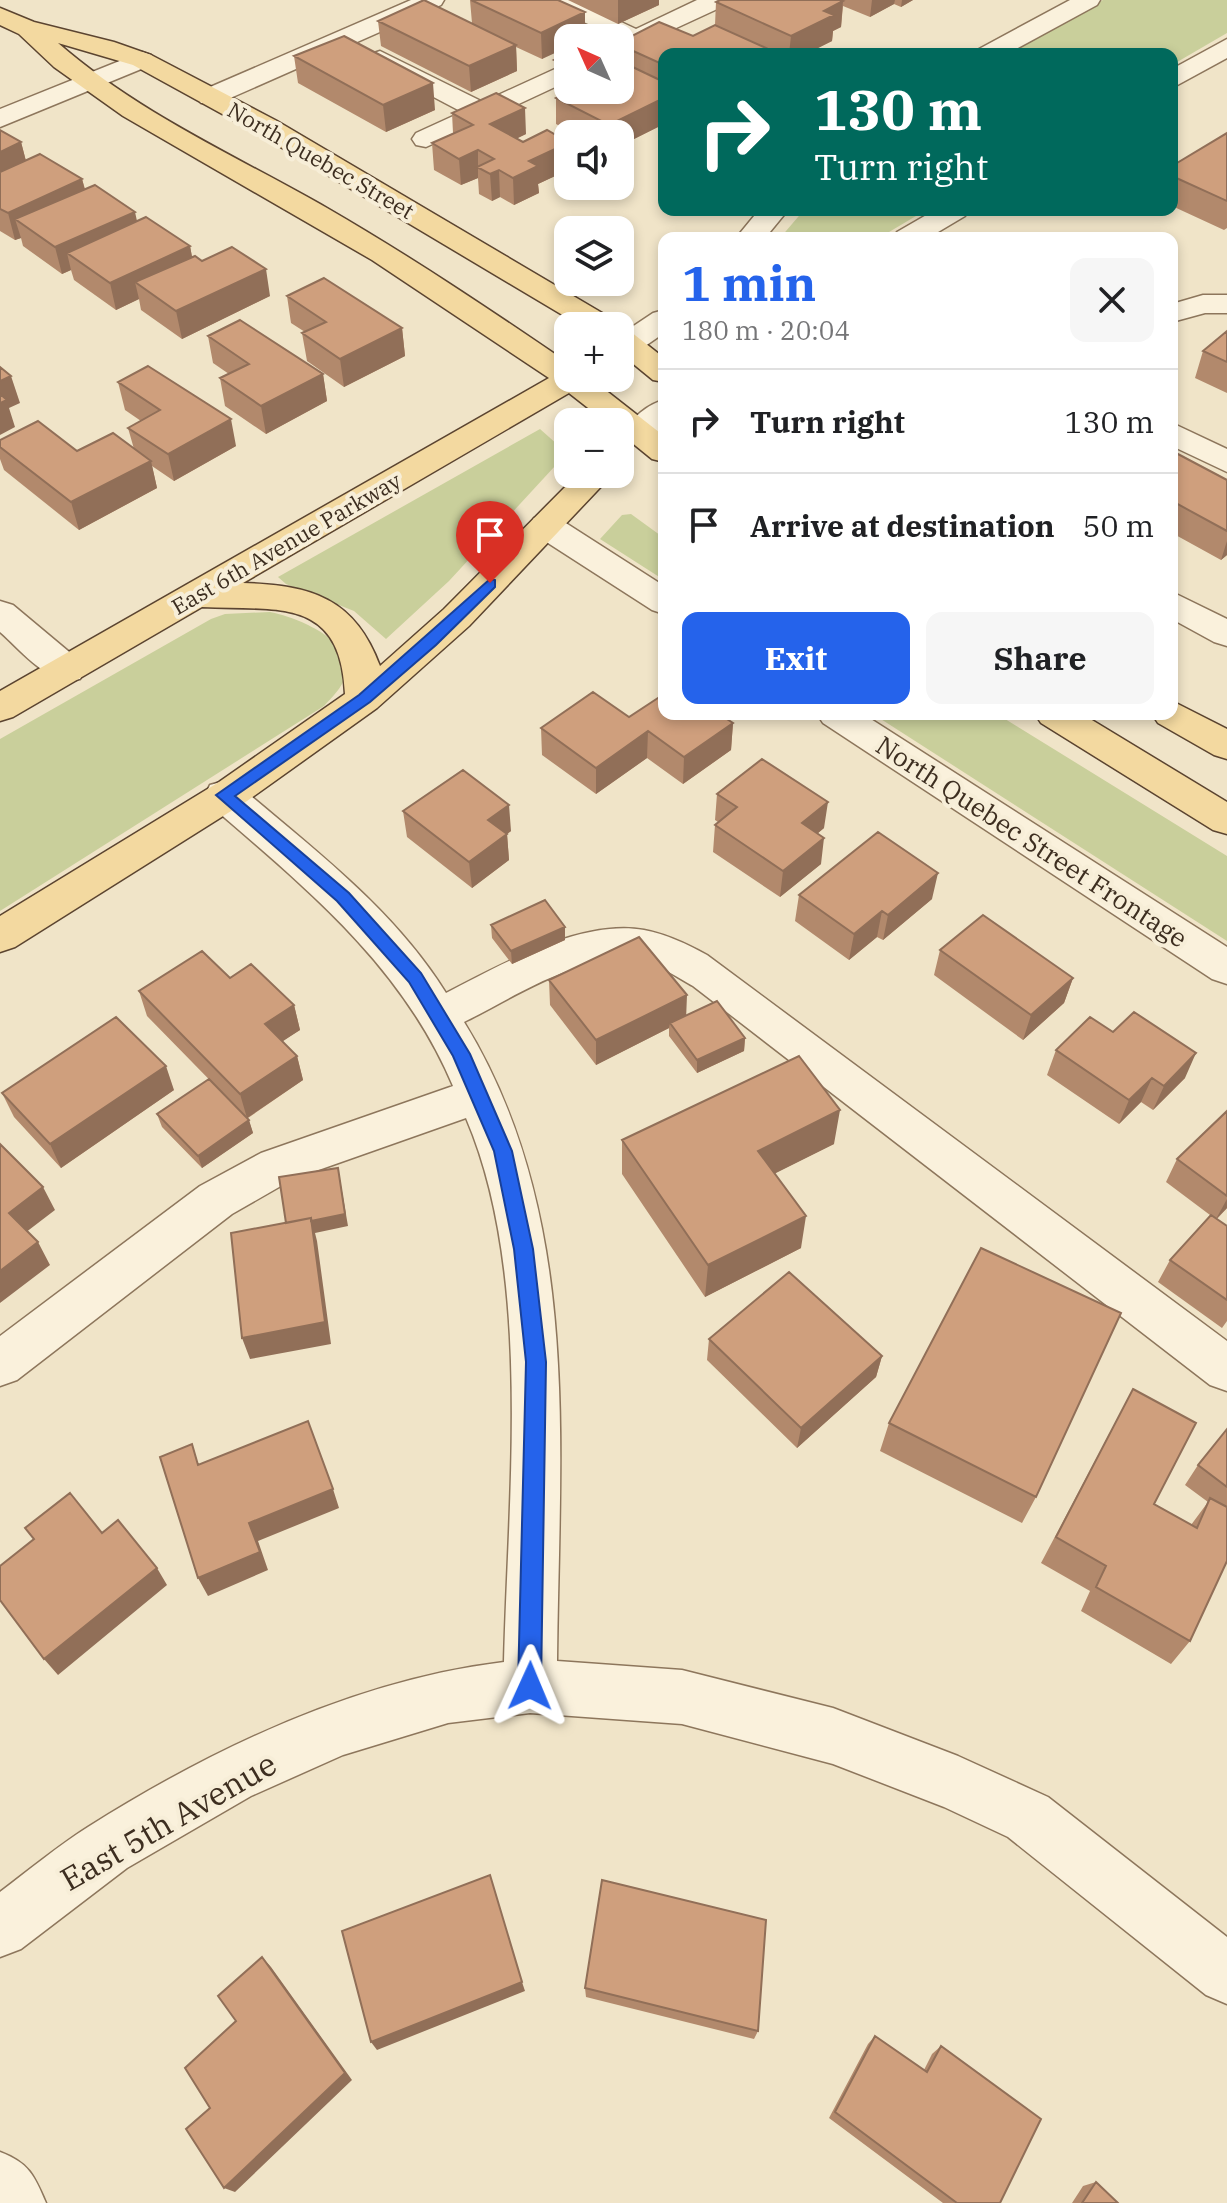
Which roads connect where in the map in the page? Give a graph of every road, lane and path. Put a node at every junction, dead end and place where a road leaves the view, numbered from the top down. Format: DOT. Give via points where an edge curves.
graph roads {
  1 [pos="432,0"];
  2 [pos="554,0"];
  3 [pos="717,0"];
  4 [pos="1088,0"];
  5 [pos="0,15"];
  6 [pos="596,24"];
  7 [pos="25,28"];
  8 [pos="342,39"];
  9 [pos="634,39"];
  10 [pos="1227,47"];
  11 [pos="999,48"];
  12 [pos="142,60"];
  13 [pos="1178,76"];
  14 [pos="554,78"];
  15 [pos="89,82"];
  16 [pos="210,97"];
  17 [pos="483,112"];
  18 [pos="0,119"];
  19 [pos="426,139"];
  20 [pos="769,216"];
  21 [pos="945,216"];
  22 [pos="755,232"];
  23 [pos="917,232"];
  24 [pos="1227,304"];
  25 [pos="1178,311"];
  26 [pos="572,312"];
  27 [pos="658,322"];
  28 [pos="634,332"];
  29 [pos="634,351"];
  30 [pos="554,367"];
  31 [pos="658,369"];
  32 [pos="554,387"];
  33 [pos="585,392"];
  34 [pos="658,419"];
  35 [pos="1178,436"];
  36 [pos="641,445"];
  37 [pos="1227,462"];
  38 [pos="583,488"];
  39 [pos="546,526"];
  40 [pos="195,596"];
  41 [pos="658,598"];
  42 [pos="1178,607"];
  43 [pos="0,613"];
  44 [pos="1227,634"];
  45 [pos="67,670"];
  46 [pos="364,699"];
  47 [pos="0,708"];
  48 [pos="1178,718"];
  49 [pos="845,720"];
  50 [pos="1064,720"];
  51 [pos="1227,746"];
  52 [pos="224,795"];
  53 [pos="1227,820"];
  54 [pos="0,936"];
  55 [pos="1227,968"];
  56 [pos="438,1016"];
  57 [pos="479,1095"];
  58 [pos="0,1364"];
  59 [pos="1227,1369"];
  60 [pos="530,1686"];
  61 [pos="0,1928"];
  62 [pos="1227,1974"];
  63 [pos="0,2183"];
  64 [pos="14,2203"];
  1 -- 8 [label="street"];
  2 -- 6 [label="street"];
  3 -- 9 [label="street"];
  4 -- 11 [label="street"];
  5 -- 7 [label="main road, North Quebec Street"];
  7 -- 12 [label="main road, North Quebec Street"];
  7 -- 15 [label="main road, North Quebec Street"];
  8 -- 16 [label="street"];
  8 -- 17 [label="street"];
  10 -- 13 [label="street"];
  12 -- 15 [label="street"];
  12 -- 16 [label="main road, North Quebec Street"];
  14 -- 17 [label="street"];
  15 -- 18 [label="street"];
  15 -- 30 [label="main road, North Quebec Street" via="415,272"];
  16 -- 26 [label="main road, North Quebec Street"];
  17 -- 19 [label="street"];
  20 -- 22 [label="street"];
  21 -- 23 [label="street"];
  24 -- 25 [label="street"];
  27 -- 28 [label="street"];
  29 -- 31 [label="main road, North Quebec Street"];
  32 -- 40 [label="main road, East 6th Avenue Parkway"];
  33 -- 36 [label="main road, North Quebec Street"];
  34 -- 36 [label="street"];
  35 -- 37 [label="street"];
  38 -- 39 [label="main road"];
  39 -- 41 [label="street"];
  39 -- 46 [label="main road" via="451,623"];
  40 -- 45 [label="main road, East 6th Avenue Parkway"];
  40 -- 46 [label="main road" via="271,594 295,598 332,617 361,657"];
  42 -- 44 [label="street"];
  43 -- 45 [label="street"];
  45 -- 47 [label="main road, East 6th Avenue Parkway"];
  46 -- 52 [label="main road"];
  48 -- 51 [label="main road"];
  49 -- 55 [label="street, North Quebec Street Frontage"];
  50 -- 53 [label="main road"];
  52 -- 54 [label="main road"];
  52 -- 56 [label="street" via="353,907 415,978"];
  56 -- 57 [label="street"];
  56 -- 59 [label="street" via="576,951 643,945 672,956 708,975"];
  57 -- 58 [label="street" via="253,1179 216,1200"];
  57 -- 60 [label="street" via="503,1151 524,1249 536,1362"];
  60 -- 61 [label="street, East 5th Avenue" via="448,1696 339,1729 231,1776 107,1848"];
  60 -- 62 [label="street, East 5th Avenue" via="682,1697 833,1736 958,1784 1028,1817"];
  63 -- 64 [label="street"];
}
